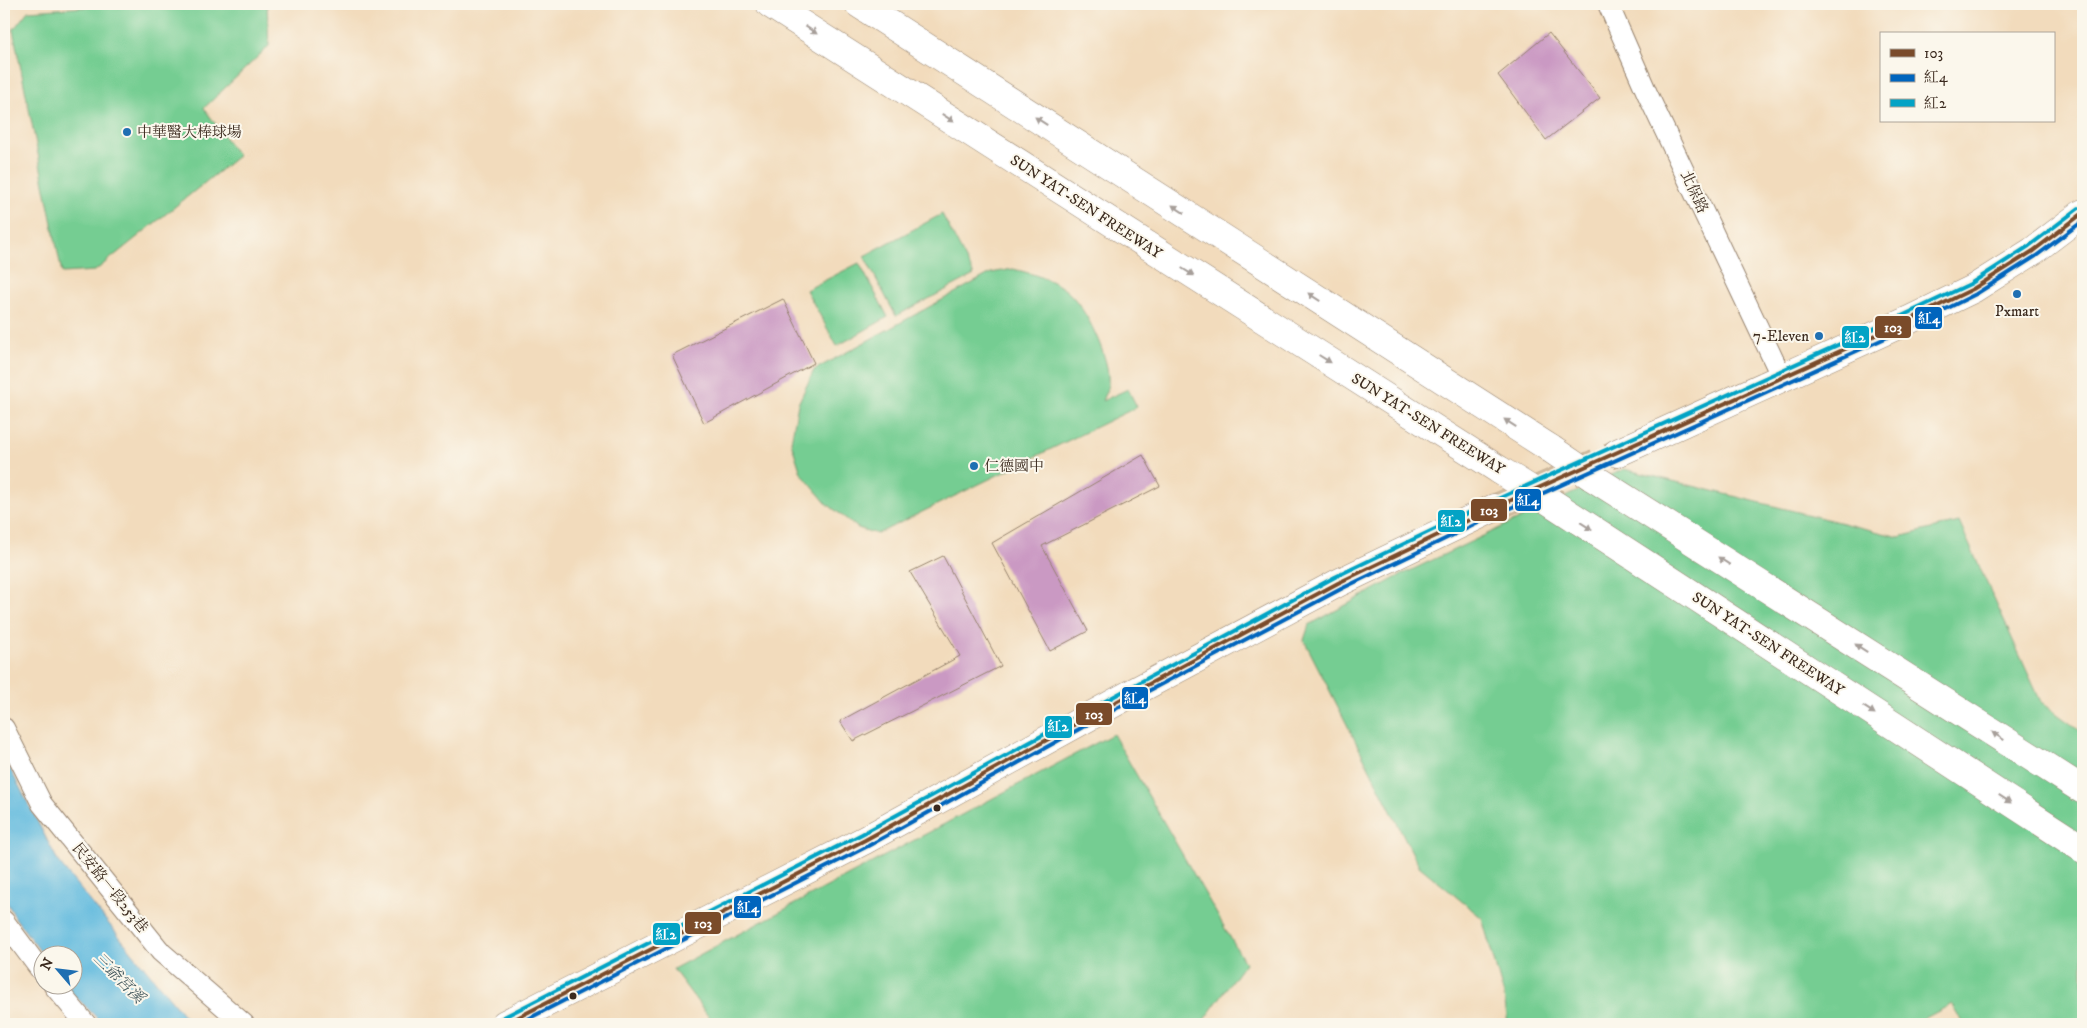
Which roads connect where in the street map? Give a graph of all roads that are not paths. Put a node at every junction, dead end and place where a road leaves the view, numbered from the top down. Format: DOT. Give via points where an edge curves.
graph roads {
  1 [pos="770,4"];
  2 [pos="860,4"];
  3 [pos="1608,4"];
  4 [pos="2083,213"];
  5 [pos="1782,378"];
  6 [pos="1617,453"];
  7 [pos="1494,508"];
  8 [pos="4,728"];
  9 [pos="2083,790"];
  10 [pos="2083,849"];
  11 [pos="4,921"];
  12 [pos="32,959"];
  13 [pos="62,996"];
  14 [pos="86,1024"];
  15 [pos="244,1024"];
  16 [pos="506,1024"];
  1 -- 10 [label="main road, SUN YAT-SEN FREEWAY, one-way, bridge" via="1546,499"];
  9 -- 2 [label="main road, one-way, bridge"];
  3 -- 5 [label="street, 北保路"];
  4 -- 5 [label="main road" via="2033,251 1973,289"];
  5 -- 6 [label="main road"];
  7 -- 16 [label="main road" via="1330,588 865,840"];
  8 -- 15 [label="street, 民安路一段253巷" via="42,804 161,952"];
  11 -- 12 [label="street"];
  13 -- 14 [label="street"];
}
